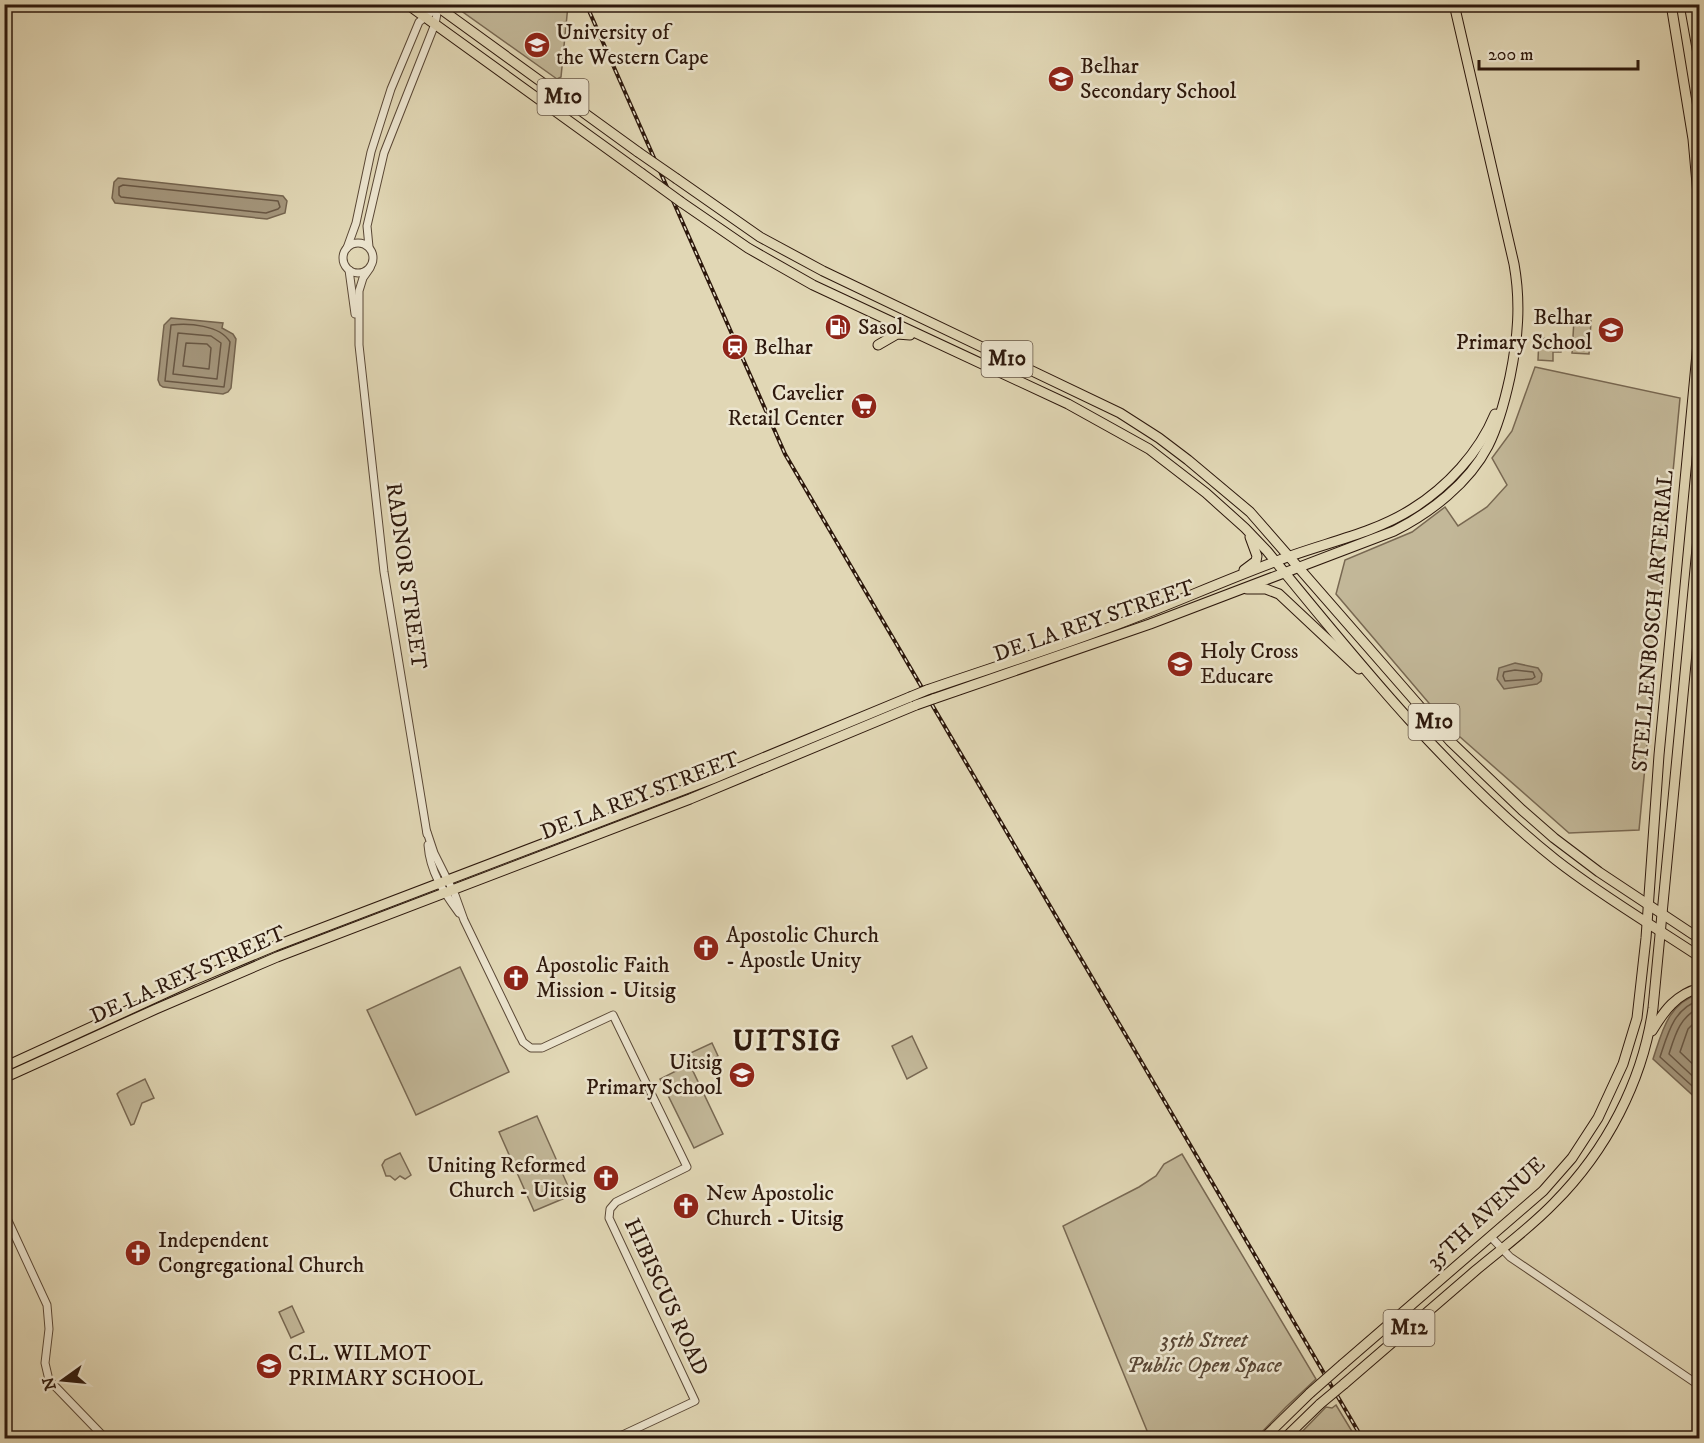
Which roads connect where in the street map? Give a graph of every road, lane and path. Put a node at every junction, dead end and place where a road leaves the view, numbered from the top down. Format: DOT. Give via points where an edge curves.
graph roads {
  1 [pos="407,4"];
  2 [pos="1454,4"];
  3 [pos="1671,4"];
  4 [pos="1689,4"];
  5 [pos="436,6"];
  6 [pos="424,16"];
  7 [pos="435,24"];
  8 [pos="1700,65"];
  9 [pos="391,89"];
  10 [pos="406,95"];
  11 [pos="1700,217"];
  12 [pos="369,247"];
  13 [pos="347,248"];
  14 [pos="370,268"];
  15 [pos="349,270"];
  16 [pos="1700,322"];
  17 [pos="358,325"];
  18 [pos="922,338"];
  19 [pos="878,345"];
  20 [pos="1509,379"];
  21 [pos="1700,517"];
  22 [pos="1245,528"];
  23 [pos="1287,556"];
  24 [pos="1275,561"];
  25 [pos="1296,567"];
  26 [pos="1284,571"];
  27 [pos="1236,577"];
  28 [pos="1242,589"];
  29 [pos="1390,699"];
  30 [pos="913,701"];
  31 [pos="445,886"];
  32 [pos="1648,905"];
  33 [pos="1661,914"];
  34 [pos="1646,923"];
  35 [pos="1660,932"];
  36 [pos="1700,939"];
  37 [pos="1700,957"];
  38 [pos="1700,988"];
  39 [pos="1648,1036"];
  40 [pos="4,1067"];
  41 [pos="4,1078"];
  42 [pos="610,1209"];
  43 [pos="4,1212"];
  44 [pos="1491,1237"];
  45 [pos="1501,1248"];
  46 [pos="1700,1386"];
  47 [pos="105,1438"];
  48 [pos="616,1438"];
  49 [pos="1264,1438"];
  50 [pos="1285,1438"];
  1 -- 6 [label="main road, M10"];
  2 -- 20 [label="main road" via="1518,288 1518,332"];
  3 -- 11 [label="main road" via="1693,139"];
  4 -- 8 [label="main road"];
  5 -- 6 [label="street"];
  5 -- 7 [label="street"];
  5 -- 23 [label="main road, M10, bridge" via="760,237 1130,419 1188,460 1250,512"];
  6 -- 7 [label="main road, M10"];
  6 -- 9 [label="street"];
  7 -- 10 [label="street"];
  7 -- 18 [label="main road, M10, bridge" via="730,236 783,269"];
  9 -- 10 [label="street"];
  9 -- 13 [label="street"];
  10 -- 12 [label="street" via="374,190 367,226"];
  12 -- 13 [label="street" via="358,243"];
  12 -- 14 [label="street" via="374,258"];
  13 -- 15 [label="street" via="343,260"];
  14 -- 15 [label="street" via="360,273"];
  14 -- 17 [label="street, RADNOR STREET" via="359,291"];
  15 -- 17 [label="street, RADNOR STREET"];
  16 -- 32 [label="main road, STELLENBOSCH ARTERIAL / M12"];
  17 -- 31 [label="street, RADNOR STREET" via="384,572 432,866"];
  18 -- 19 [label="main road" via="897,334"];
  18 -- 22 [label="main road, M10" via="1122,432 1179,470"];
  20 -- 23 [label="main road, DE LA REY STREET" via="1477,447 1433,494 1380,526"];
  20 -- 25 [label="main road, DE LA REY STREET" via="1505,402 1488,446 1458,486 1399,528"];
  21 -- 33 [label="main road, STELLENBOSCH ARTERIAL / M12"];
  22 -- 24 [label="main road, M10"];
  22 -- 27 [label="main road" via="1257,556"];
  23 -- 24 [label="main road, DE LA REY STREET"];
  23 -- 25 [label="main road, M10"];
  24 -- 26 [label="main road, M10"];
  24 -- 27 [label="main road, DE LA REY STREET"];
  25 -- 26 [label="main road, DE LA REY STREET"];
  25 -- 32 [label="main road, M10" via="1464,755 1560,843"];
  26 -- 28 [label="main road, DE LA REY STREET"];
  26 -- 29 [label="main road, M10"];
  27 -- 30 [label="main road, DE LA REY STREET, bridge" via="1099,632 927,690"];
  28 -- 29 [label="main road" via="1266,589 1279,594"];
  28 -- 30 [label="main road, DE LA REY STREET, bridge" via="933,699"];
  29 -- 34 [label="main road, M10" via="1527,835 1593,888"];
  30 -- 31 [label="main road, DE LA REY STREET"];
  31 -- 40 [label="main road, DE LA REY STREET" via="234,963"];
  31 -- 41 [label="main road, DE LA REY STREET"];
  31 -- 42 [label="street, RADNOR STREET" via="527,1046 542,1048 613,1015 687,1167"];
  32 -- 33 [label="main road, M10"];
  32 -- 34 [label="main road, STELLENBOSCH ARTERIAL / M12"];
  33 -- 35 [label="main road, STELLENBOSCH ARTERIAL / M12"];
  33 -- 36 [label="main road, M10"];
  34 -- 35 [label="main road, M10"];
  34 -- 44 [label="main road, 35TH AVENUE / M12" via="1637,1018 1611,1092 1590,1133 1557,1175"];
  35 -- 37 [label="main road, M10"];
  35 -- 39 [label="main road, 35TH AVENUE / M12"];
  38 -- 39 [label="main road" via="1674,1000"];
  39 -- 45 [label="main road, 35TH AVENUE / M12" via="1635,1078 1601,1145 1558,1199"];
  42 -- 48 [label="street, HIBISCUS ROAD" via="610,1224 695,1401"];
  43 -- 47 [label="street" via="47,1305 46,1371 54,1387"];
  44 -- 45 [label="street"];
  44 -- 49 [label="main road, 35TH AVENUE / M12, bridge" via="1310,1393"];
  45 -- 46 [label="street"];
  45 -- 50 [label="main road, 35TH AVENUE / M12, bridge"];
}
